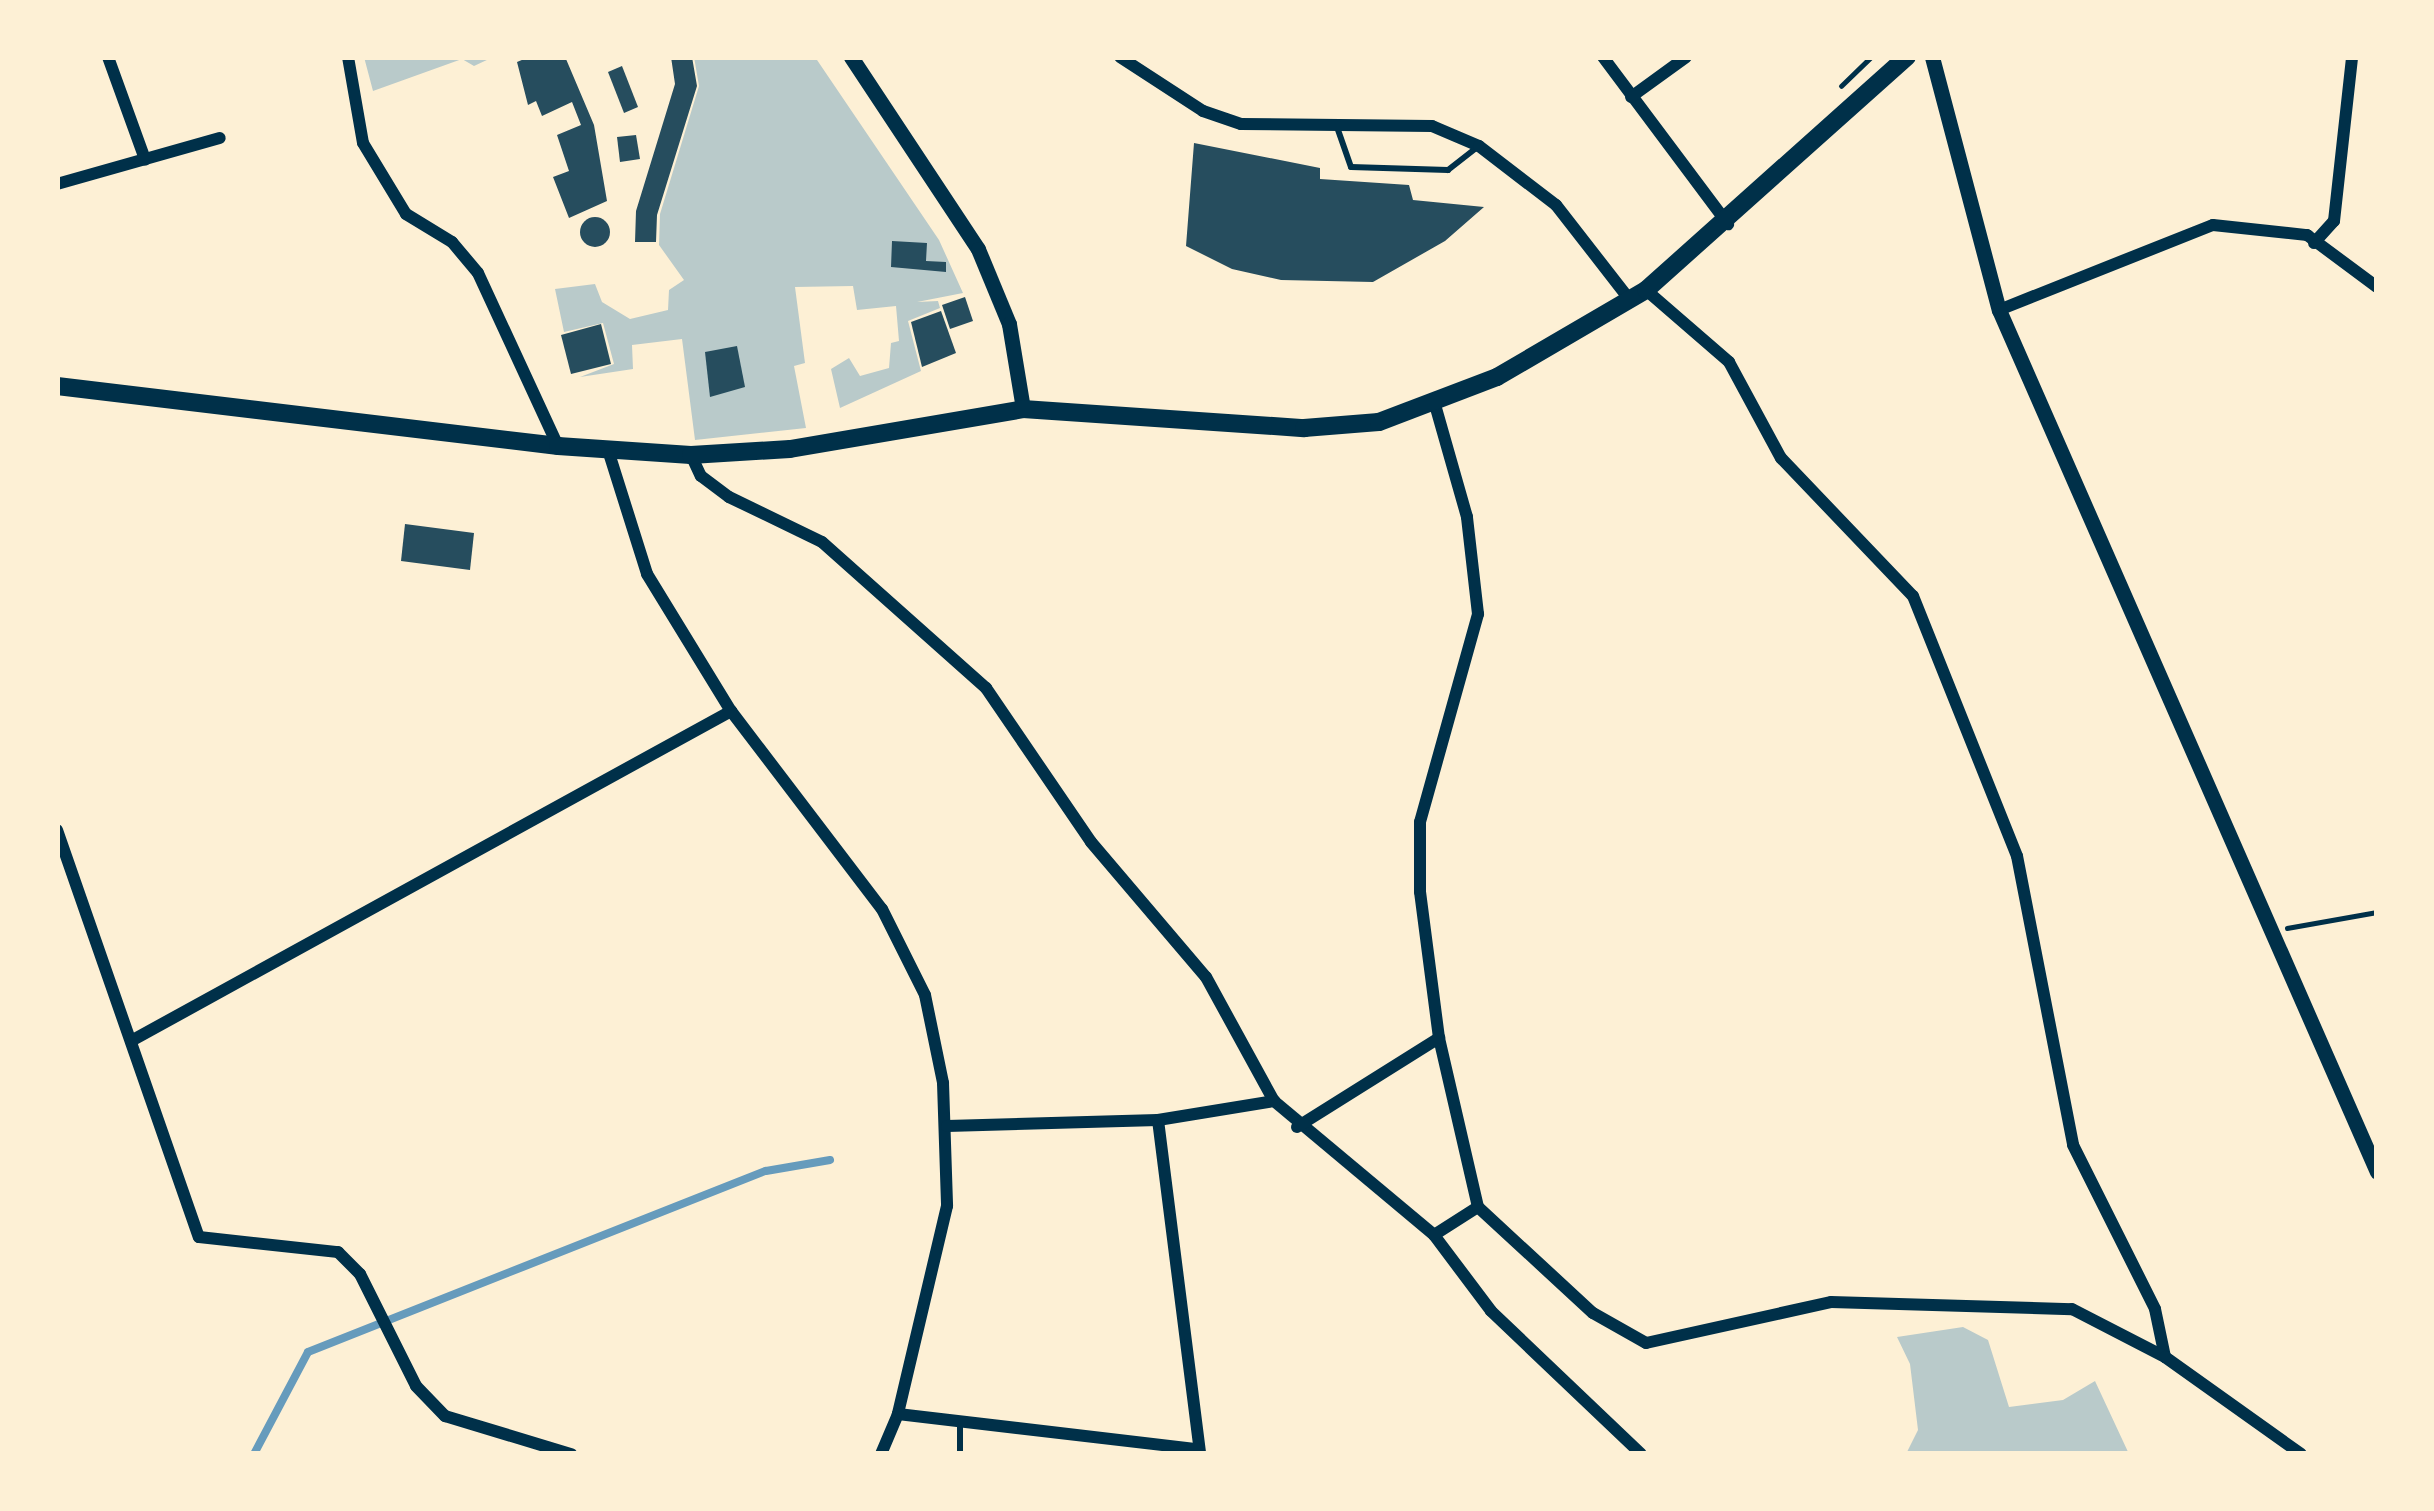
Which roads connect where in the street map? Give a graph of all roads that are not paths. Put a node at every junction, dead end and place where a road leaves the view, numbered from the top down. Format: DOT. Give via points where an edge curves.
graph roads {
  1 [pos="108,57"];
  2 [pos="348,57"];
  3 [pos="851,57"];
  4 [pos="1120,57"];
  5 [pos="1603,57"];
  6 [pos="1686,57"];
  7 [pos="1907,57"];
  8 [pos="1932,57"];
  9 [pos="2352,57"];
  10 [pos="1631,97"];
  11 [pos="1337,127"];
  12 [pos="220,138"];
  13 [pos="1479,146"];
  14 [pos="146,159"];
  15 [pos="57,184"];
  16 [pos="1728,224"];
  17 [pos="2314,243"];
  18 [pos="2377,287"];
  19 [pos="1638,295"];
  20 [pos="1999,310"];
  21 [pos="57,386"];
  22 [pos="1435,405"];
  23 [pos="1023,409"];
  24 [pos="558,446"];
  25 [pos="608,450"];
  26 [pos="692,455"];
  27 [pos="731,711"];
  28 [pos="57,830"];
  29 [pos="1439,1038"];
  30 [pos="131,1041"];
  31 [pos="1274,1100"];
  32 [pos="1158,1120"];
  33 [pos="947,1126"];
  34 [pos="1297,1127"];
  35 [pos="2377,1172"];
  36 [pos="1478,1207"];
  37 [pos="1434,1235"];
  38 [pos="2165,1357"];
  39 [pos="898,1414"];
  40 [pos="960,1421"];
  41 [pos="1198,1452"];
  42 [pos="571,1454"];
  43 [pos="881,1454"];
  44 [pos="960,1454"];
  45 [pos="1641,1454"];
  46 [pos="2301,1454"];
  1 -- 14 [label="street"];
  2 -- 24 [label="street" via="363,143 406,214 452,242 478,273"];
  3 -- 23 [label="street" via="978,249 1009,323"];
  4 -- 11 [label="street" via="1203,111 1241,124"];
  5 -- 10 [label="street"];
  6 -- 10 [label="street"];
  7 -- 16 [label="main road"];
  8 -- 20 [label="street"];
  9 -- 17 [label="street" via="2334,221"];
  10 -- 16 [label="street"];
  11 -- 13 [label="street" via="1432,126"];
  11 -- 13 [label="lane" via="1351,167 1448,170"];
  12 -- 14 [label="street"];
  13 -- 19 [label="street" via="1546,195"];
  14 -- 15 [label="street"];
  16 -- 19 [label="main road"];
  17 -- 18 [label="street"];
  17 -- 20 [label="street" via="2213,225"];
  19 -- 22 [label="main road"];
  19 -- 38 [label="street" via="1729,362 1781,458 1913,596 2017,856 2073,1145 2155,1309"];
  20 -- 35 [label="street"];
  21 -- 24 [label="main road"];
  22 -- 23 [label="main road" via="1379,422 1304,428"];
  22 -- 29 [label="street" via="1477,570 1468,658 1420,822 1420,892"];
  23 -- 26 [label="main road" via="790,449"];
  24 -- 25 [label="main road"];
  25 -- 26 [label="main road"];
  25 -- 27 [label="street" via="647,574"];
  26 -- 31 [label="street" via="701,476 729,497 835,552 986,688 1091,842 1206,977"];
  27 -- 30 [label="street"];
  27 -- 33 [label="street" via="882,909 925,995"];
  28 -- 30 [label="street"];
  29 -- 34 [label="street"];
  29 -- 36 [label="street"];
  30 -- 42 [label="street" via="200,1237 338,1252 416,1386 445,1415"];
  31 -- 32 [label="street"];
  31 -- 34 [label="street"];
  32 -- 33 [label="street"];
  32 -- 41 [label="street"];
  33 -- 39 [label="street" via="947,1206"];
  34 -- 37 [label="street"];
  36 -- 37 [label="street"];
  36 -- 38 [label="street" via="1576,1300 1646,1343 1831,1303 2072,1309"];
  37 -- 45 [label="street" via="1491,1310"];
  38 -- 46 [label="street"];
  39 -- 40 [label="street"];
  39 -- 43 [label="street"];
  40 -- 41 [label="street"];
  40 -- 44 [label="lane"];
}
